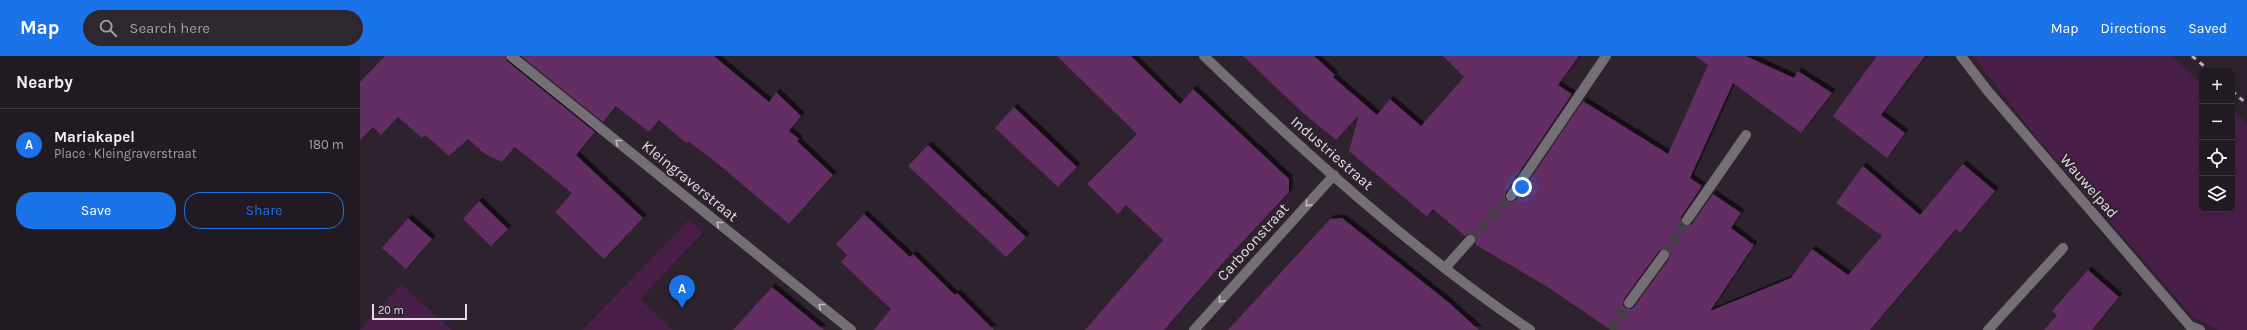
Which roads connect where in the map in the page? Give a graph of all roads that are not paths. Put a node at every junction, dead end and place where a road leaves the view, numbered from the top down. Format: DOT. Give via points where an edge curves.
graph roads {
  1 [pos="511,56"];
  2 [pos="1204,56"];
  3 [pos="1606,56"];
  4 [pos="1960,56"];
  5 [pos="1746,135"];
  6 [pos="1334,175"];
  7 [pos="1511,196"];
  8 [pos="1687,220"];
  9 [pos="1470,240"];
  10 [pos="2063,248"];
  11 [pos="1664,255"];
  12 [pos="1445,268"];
  13 [pos="1629,303"];
  14 [pos="851,330"];
  15 [pos="1194,330"];
  16 [pos="1530,330"];
  17 [pos="1988,330"];
  18 [pos="2200,330"];
  14 -- 1 [label="street, Kleingraverstraat, one-way"];
  2 -- 6 [label="street, Industriestraat" via="1279,128"];
  3 -- 7 [label="street"];
  4 -- 18 [label="street, Wauwelpad" via="2190,326"];
  5 -- 8 [label="street"];
  6 -- 12 [label="street, Industriestraat"];
  6 -- 15 [label="street, Carboonstraat, one-way"];
  9 -- 12 [label="street"];
  10 -- 17 [label="street"];
  11 -- 13 [label="street"];
  12 -- 16 [label="street, Industriestraat"];
}
